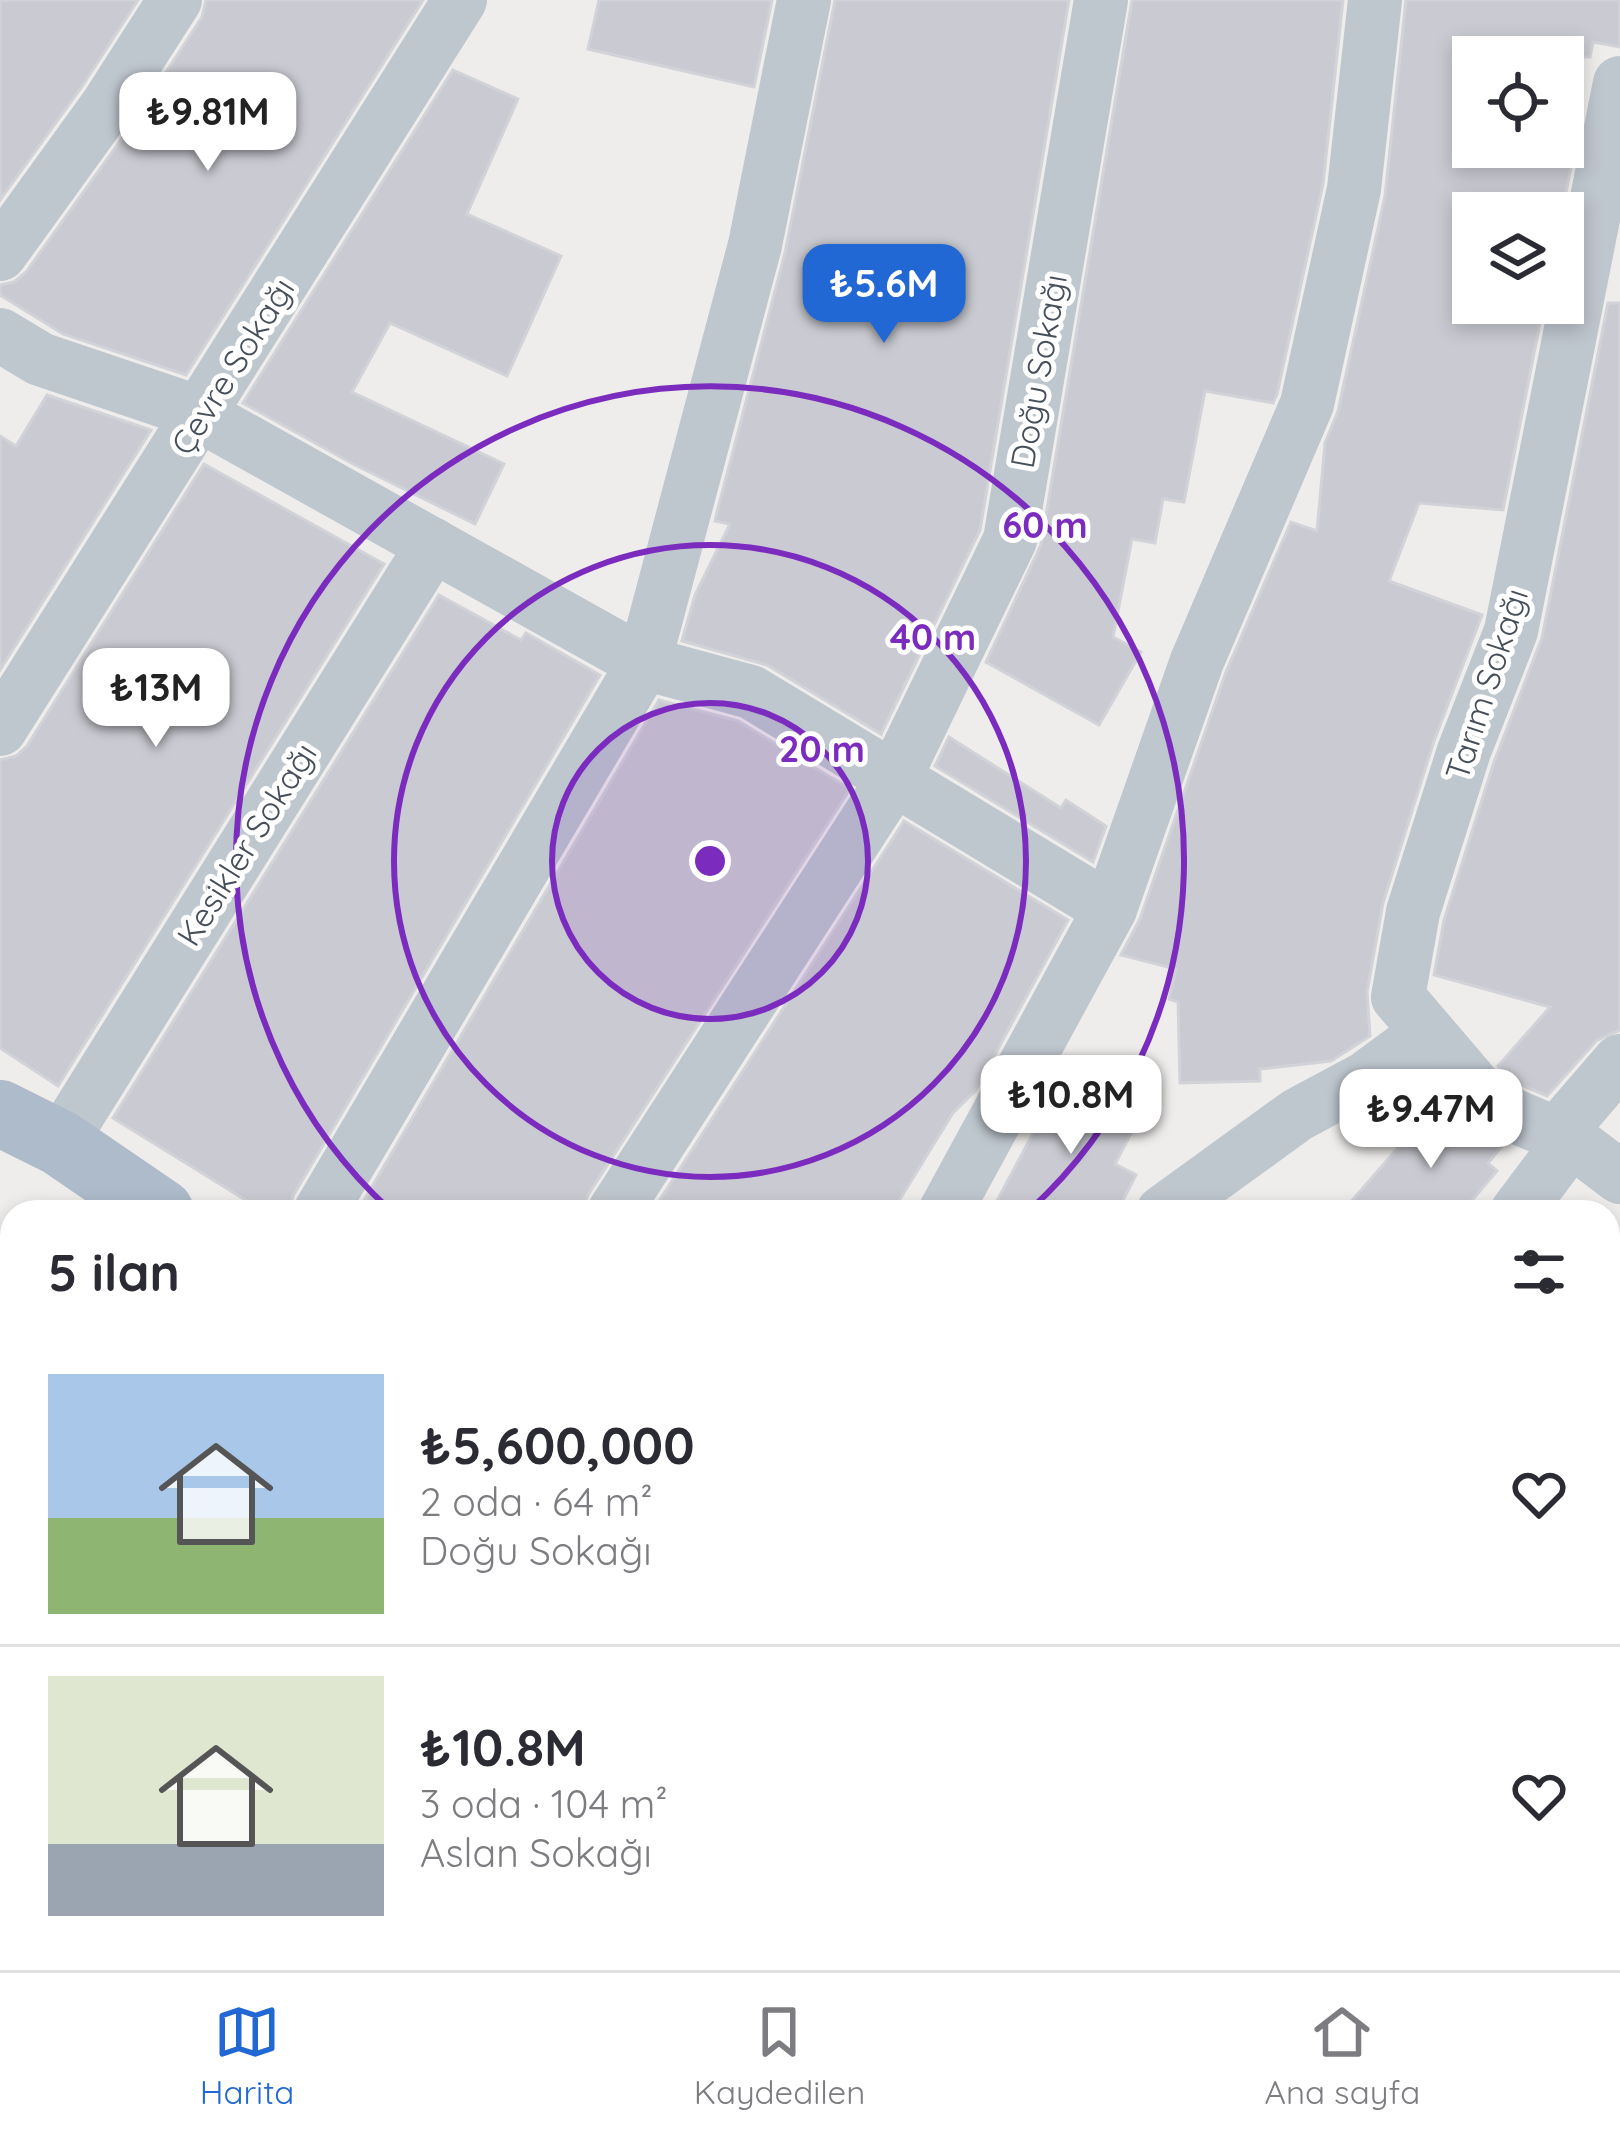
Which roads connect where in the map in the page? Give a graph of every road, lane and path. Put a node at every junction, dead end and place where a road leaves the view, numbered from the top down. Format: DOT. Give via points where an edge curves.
graph roads {
  1 [pos="175,0"];
  2 [pos="460,0"];
  3 [pos="804,0"];
  4 [pos="1100,0"];
  5 [pos="1375,0"];
  6 [pos="1620,83"];
  7 [pos="0,254"];
  8 [pos="0,335"];
  9 [pos="201,415"];
  10 [pos="433,545"];
  11 [pos="644,663"];
  12 [pos="0,729"];
  13 [pos="895,778"];
  14 [pos="1110,909"];
  15 [pos="1427,1033"];
  16 [pos="1620,1061"];
  17 [pos="0,1113"];
  18 [pos="1564,1137"];
  19 [pos="30,1140"];
  20 [pos="1620,1177"];
  21 [pos="78,1200"];
  22 [pos="139,1200"];
  23 [pos="327,1200"];
  24 [pos="622,1200"];
  25 [pos="952,1200"];
  26 [pos="1180,1200"];
  27 [pos="1525,1200"];
  1 -- 7 [label="street"];
  2 -- 9 [label="street, Çevre Sokağı"];
  3 -- 11 [label="street" via="754,245"];
  4 -- 13 [label="street, Doğu Sokağı" via="1010,540"];
  5 -- 14 [label="street" via="1354,189 1307,404 1197,661"];
  6 -- 15 [label="street, Tarım Sokağı" via="1511,631 1413,912 1398,997"];
  8 -- 9 [label="street" via="40,359"];
  9 -- 10 [label="street"];
  9 -- 12 [label="street, Çevre Sokağı"];
  10 -- 11 [label="street"];
  10 -- 19 [label="street, Kesikler Sokağı"];
  11 -- 13 [label="street" via="751,692"];
  11 -- 23 [label="street"];
  13 -- 14 [label="street"];
  13 -- 24 [label="street, Doğu Sokağı"];
  14 -- 25 [label="street"];
  15 -- 18 [label="street, Tarım Sokağı" via="1491,1106"];
  15 -- 26 [label="street"];
  16 -- 18 [label="street"];
  17 -- 19 [label="main road"];
  18 -- 20 [label="street, Tarım Sokağı"];
  18 -- 27 [label="street"];
  19 -- 21 [label="main road"];
  19 -- 22 [label="main road"];
}
